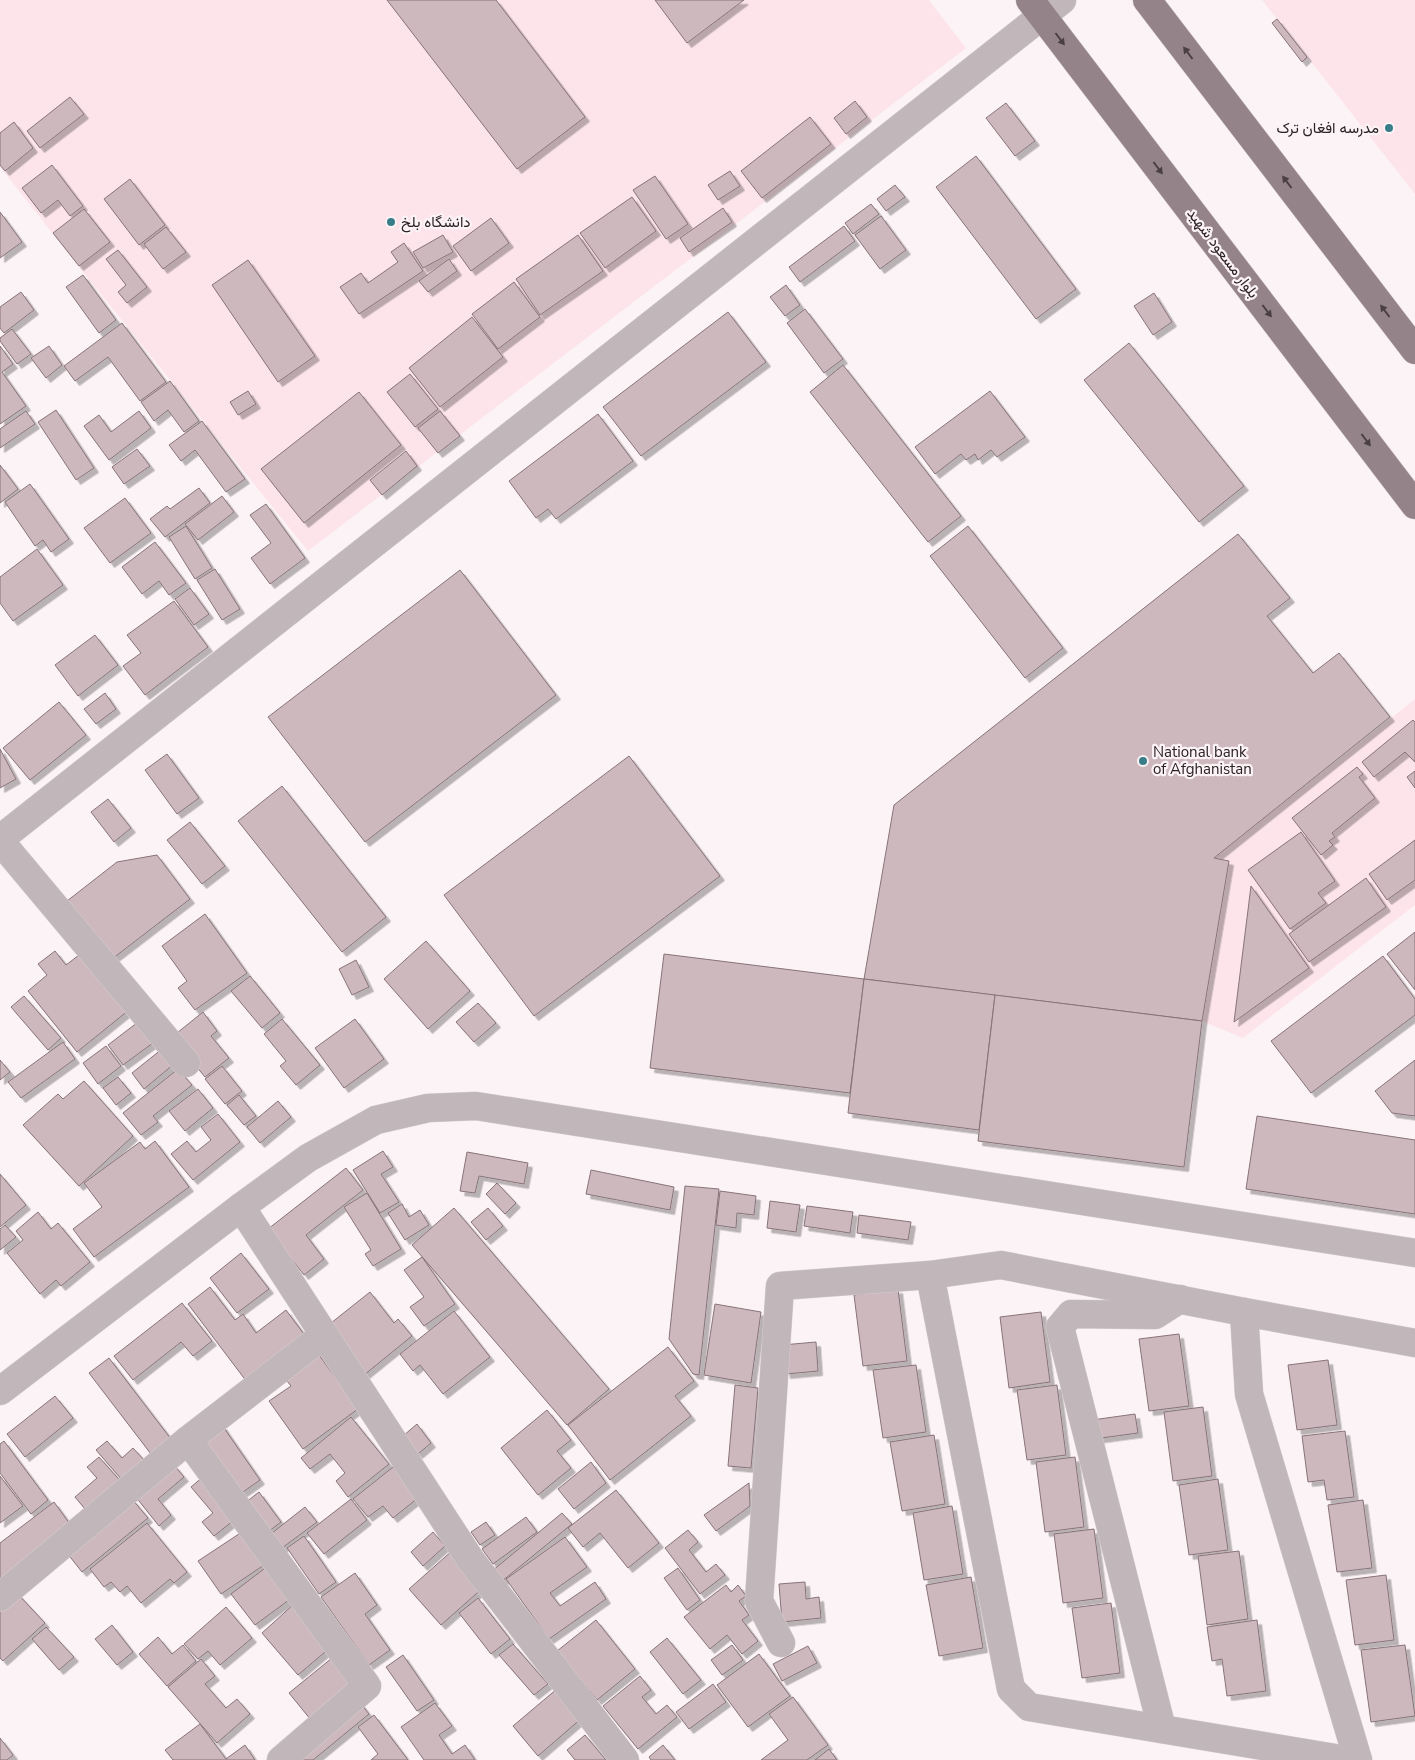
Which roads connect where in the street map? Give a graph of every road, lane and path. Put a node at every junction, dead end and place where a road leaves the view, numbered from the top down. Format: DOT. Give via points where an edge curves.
graph roads {
  1 [pos="1147,0"];
  2 [pos="1045,5"];
  3 [pos="1415,350"];
  4 [pos="1415,505"];
  5 [pos="0,840"];
  6 [pos="186,1063"];
  7 [pos="241,1207"];
  8 [pos="1415,1254"];
  9 [pos="930,1274"];
  10 [pos="1180,1299"];
  11 [pos="1244,1312"];
  12 [pos="324,1335"];
  13 [pos="1415,1343"];
  14 [pos="0,1391"];
  15 [pos="188,1440"];
  16 [pos="0,1597"];
  17 [pos="782,1643"];
  18 [pos="1162,1729"];
  19 [pos="281,1760"];
  20 [pos="625,1760"];
  21 [pos="1347,1760"];
  22 [pos="1358,1760"];
  3 -- 1 [label="main road, one-way"];
  2 -- 4 [label="main road, بلوار مسعود شهید, one-way"];
  2 -- 5 [label="street"];
  5 -- 6 [label="street"];
  7 -- 8 [label="street" via="308,1158 376,1120 428,1108 476,1106"];
  7 -- 12 [label="street"];
  7 -- 14 [label="street"];
  9 -- 10 [label="street" via="1000,1265"];
  9 -- 17 [label="street" via="780,1286 759,1601"];
  9 -- 18 [label="street" via="1011,1689 1029,1707"];
  10 -- 11 [label="street"];
  10 -- 18 [label="street" via="1155,1314 1071,1314 1060,1327"];
  11 -- 13 [label="street"];
  11 -- 22 [label="street" via="1249,1394"];
  12 -- 15 [label="street"];
  12 -- 20 [label="street" via="470,1559"];
  15 -- 16 [label="street"];
  15 -- 19 [label="street" via="367,1686"];
  18 -- 21 [label="street"];
}
